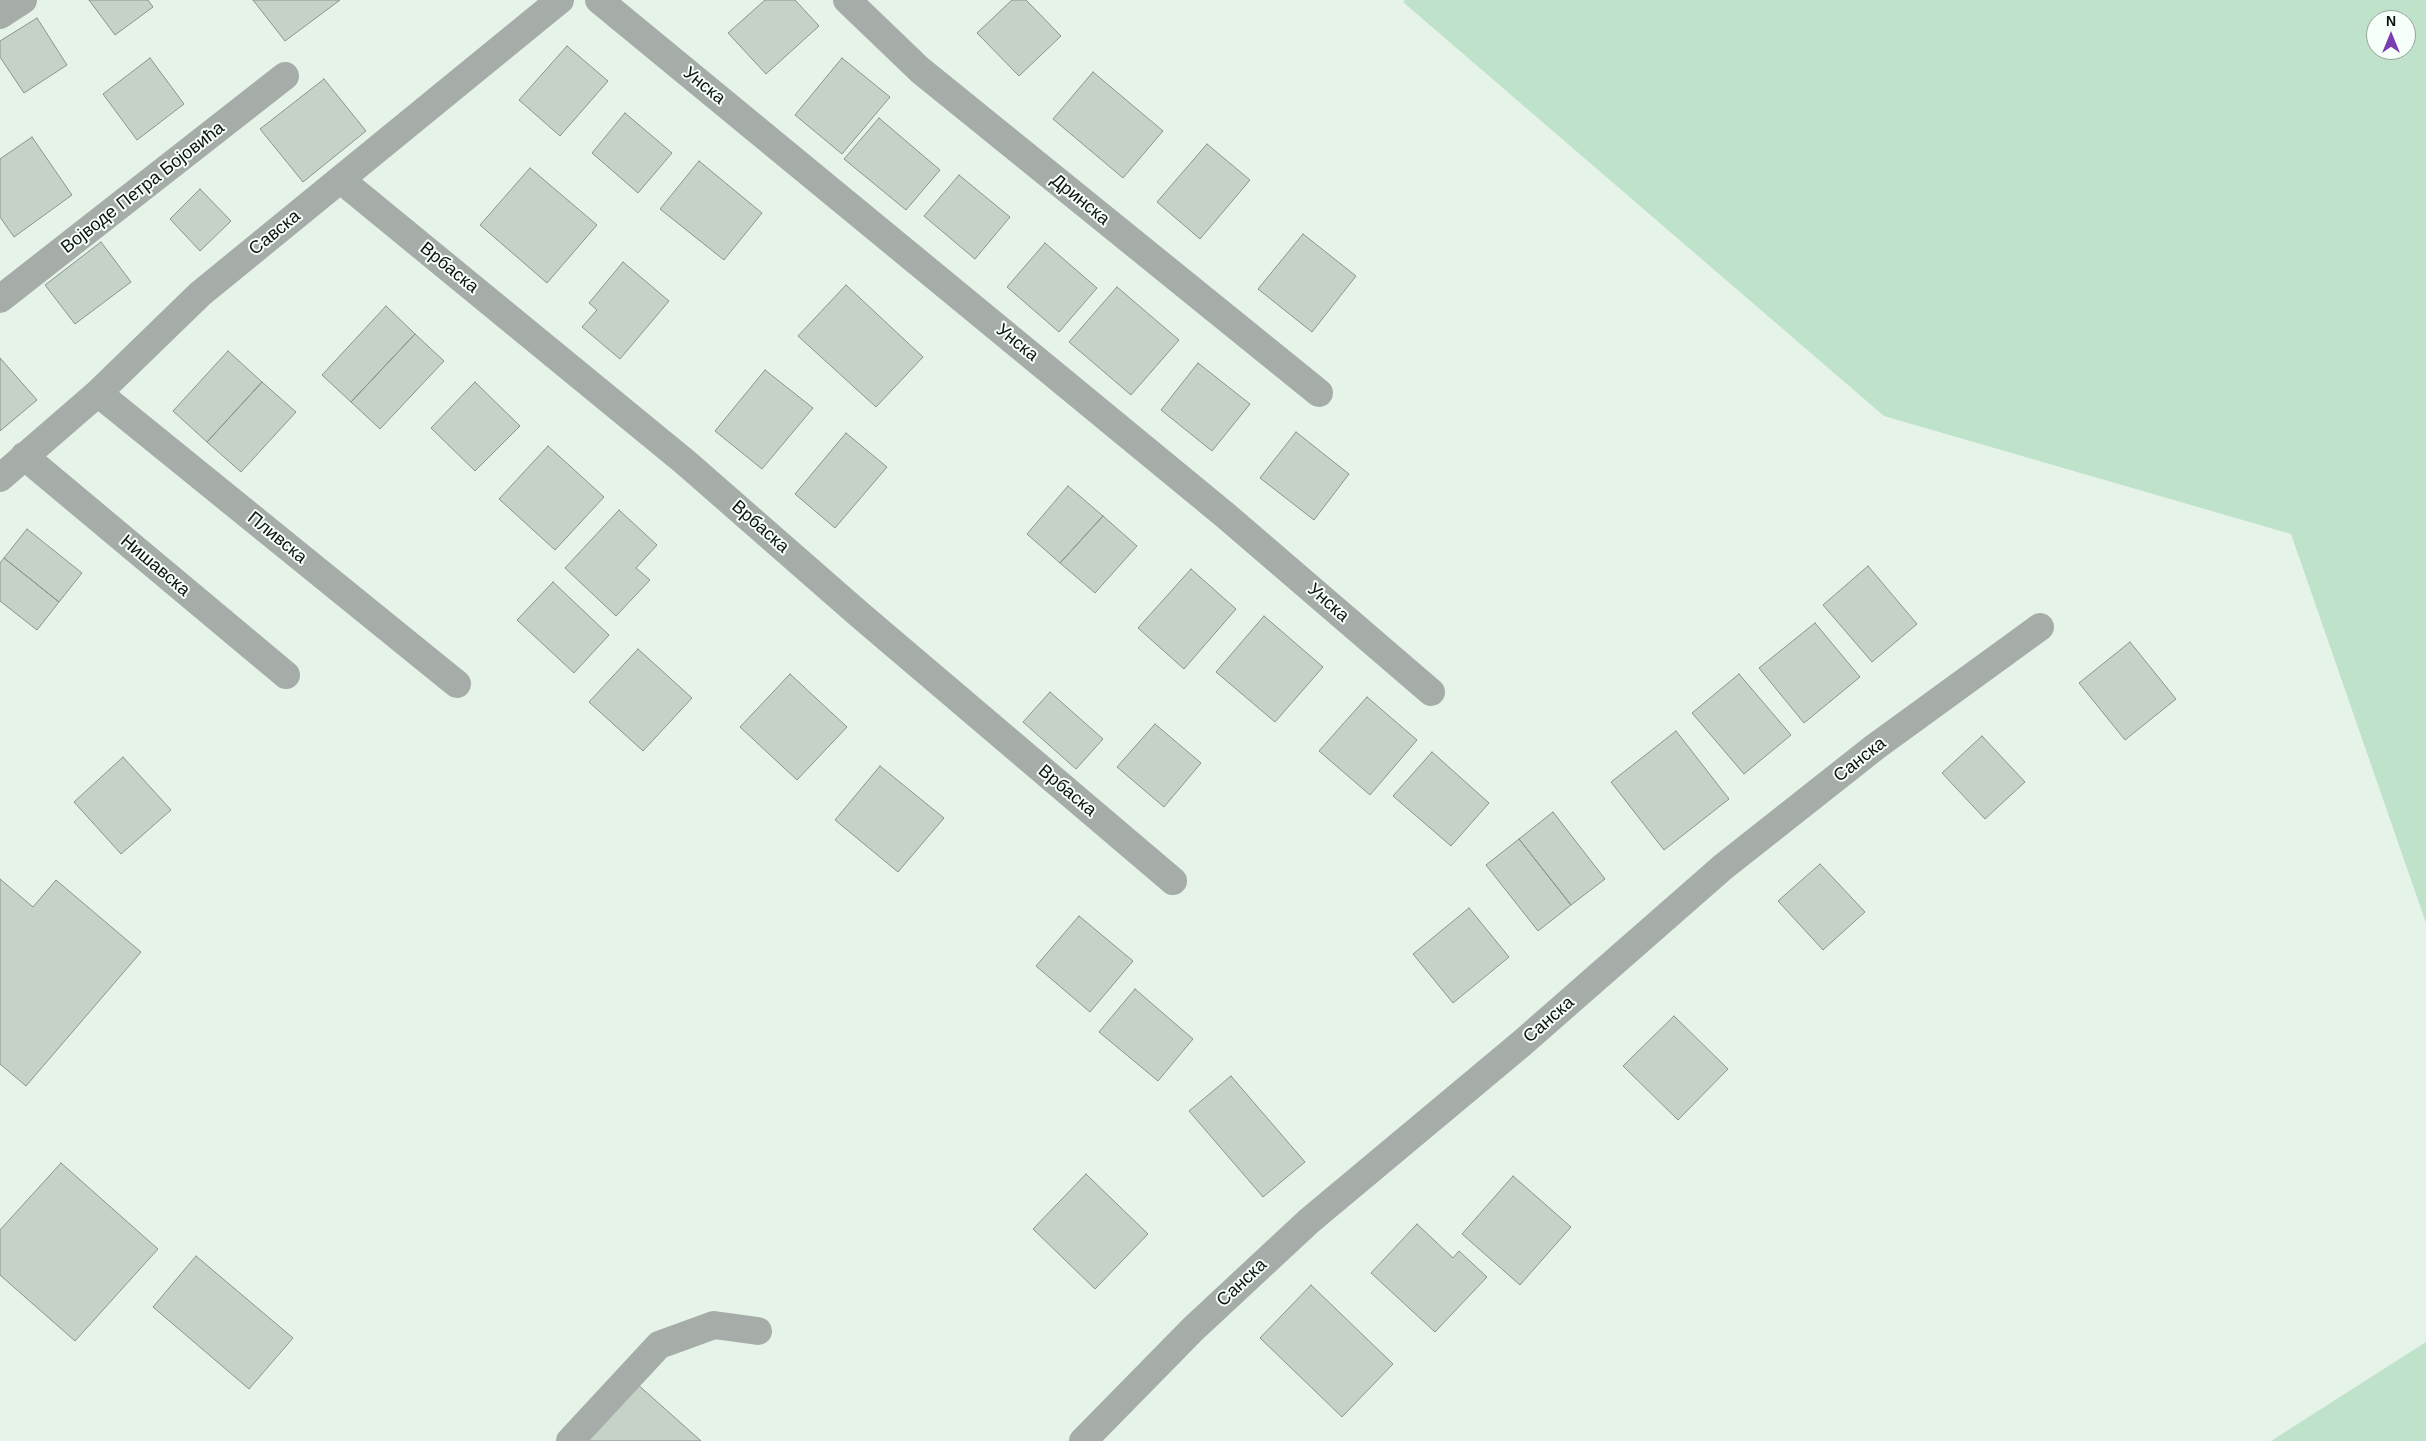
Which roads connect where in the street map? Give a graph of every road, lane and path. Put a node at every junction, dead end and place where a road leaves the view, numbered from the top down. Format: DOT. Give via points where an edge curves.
graph roads {
  1 [pos="22,0"];
  2 [pos="560,0"];
  3 [pos="599,0"];
  4 [pos="847,0"];
  5 [pos="0,16"];
  6 [pos="285,76"];
  7 [pos="341,180"];
  8 [pos="0,300"];
  9 [pos="98,393"];
  10 [pos="1319,393"];
  11 [pos="24,456"];
  12 [pos="0,478"];
  13 [pos="2040,627"];
  14 [pos="286,675"];
  15 [pos="457,684"];
  16 [pos="1431,692"];
  17 [pos="1173,881"];
  18 [pos="758,1332"];
  19 [pos="570,1441"];
  20 [pos="1084,1441"];
  1 -- 5 [label="street"];
  2 -- 7 [label="street, Савска"];
  3 -- 16 [label="street, Унска" via="1225,515"];
  4 -- 10 [label="street, Дринска" via="920,70"];
  6 -- 8 [label="street, Војводе Петра Бојовића"];
  7 -- 9 [label="street, Савска" via="200,294"];
  7 -- 17 [label="street, Врбаска" via="686,462"];
  9 -- 11 [label="street, Савска"];
  9 -- 15 [label="street, Пливска"];
  11 -- 12 [label="street, Савска"];
  11 -- 14 [label="street, Нишавска"];
  13 -- 20 [label="street, Санска" via="1875,748 1723,867 1521,1044 1309,1221 1193,1329"];
  18 -- 19 [label="street" via="714,1324 659,1345"];
}
